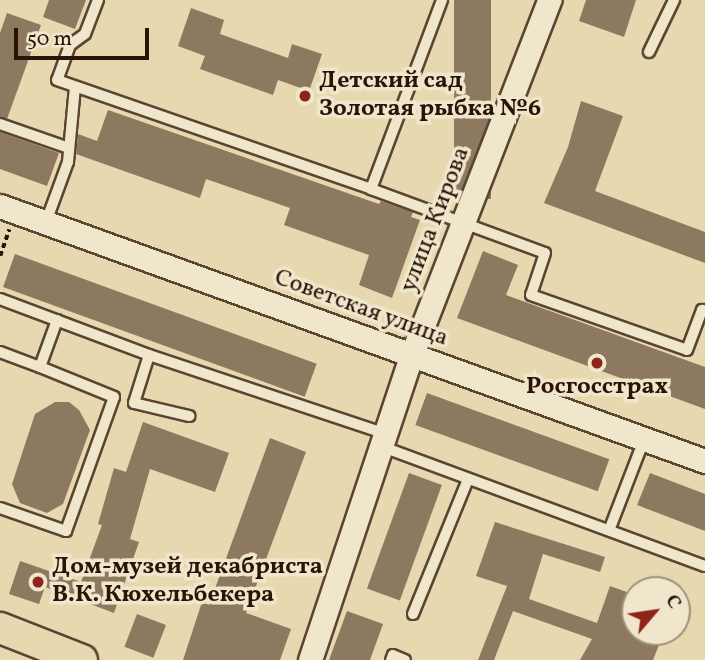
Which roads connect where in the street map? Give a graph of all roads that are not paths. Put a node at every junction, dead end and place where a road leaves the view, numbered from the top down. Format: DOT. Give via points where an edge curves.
graph roads {
  1 [pos="98,0"];
  2 [pos="442,0"];
  3 [pos="549,0"];
  4 [pos="674,0"];
  5 [pos="649,52"];
  6 [pos="75,86"];
  7 [pos="0,124"];
  8 [pos="69,148"];
  9 [pos="371,189"];
  10 [pos="7,209"];
  11 [pos="46,223"];
  12 [pos="462,223"];
  13 [pos="0,299"];
  14 [pos="705,311"];
  15 [pos="57,320"];
  16 [pos="0,352"];
  17 [pos="412,354"];
  18 [pos="149,355"];
  19 [pos="40,367"];
  20 [pos="189,416"];
  21 [pos="644,440"];
  22 [pos="385,441"];
  23 [pos="705,461"];
  24 [pos="468,479"];
  25 [pos="0,508"];
  26 [pos="610,528"];
  27 [pos="705,566"];
  28 [pos="413,614"];
  29 [pos="0,628"];
  30 [pos="69,658"];
  31 [pos="310,660"];
  32 [pos="391,660"];
  33 [pos="405,660"];
  1 -- 6 [label="lane" via="85,34 70,45 57,80"];
  2 -- 9 [label="lane"];
  3 -- 12 [label="street, улица Кирова"];
  4 -- 5 [label="lane"];
  6 -- 8 [label="lane"];
  6 -- 9 [label="lane"];
  7 -- 8 [label="lane"];
  8 -- 11 [label="lane"];
  9 -- 12 [label="lane"];
  10 -- 11 [label="street, Советская улица"];
  11 -- 17 [label="street, Советская улица"];
  12 -- 14 [label="lane" via="545,253 531,295 687,351"];
  12 -- 17 [label="street, улица Кирова"];
  13 -- 15 [label="lane"];
  15 -- 18 [label="lane"];
  15 -- 19 [label="lane"];
  16 -- 19 [label="lane"];
  17 -- 21 [label="street, Советская улица"];
  17 -- 22 [label="street, улица Кирова"];
  18 -- 20 [label="lane" via="134,402"];
  18 -- 22 [label="lane"];
  19 -- 25 [label="lane" via="114,397 66,531"];
  21 -- 23 [label="street, Советская улица"];
  21 -- 26 [label="lane"];
  22 -- 24 [label="lane"];
  22 -- 31 [label="street, улица Кирова"];
  24 -- 26 [label="lane"];
  24 -- 28 [label="lane"];
  26 -- 27 [label="lane"];
  29 -- 30 [label="main road"];
  32 -- 33 [label="lane" via="393,655"];
}
